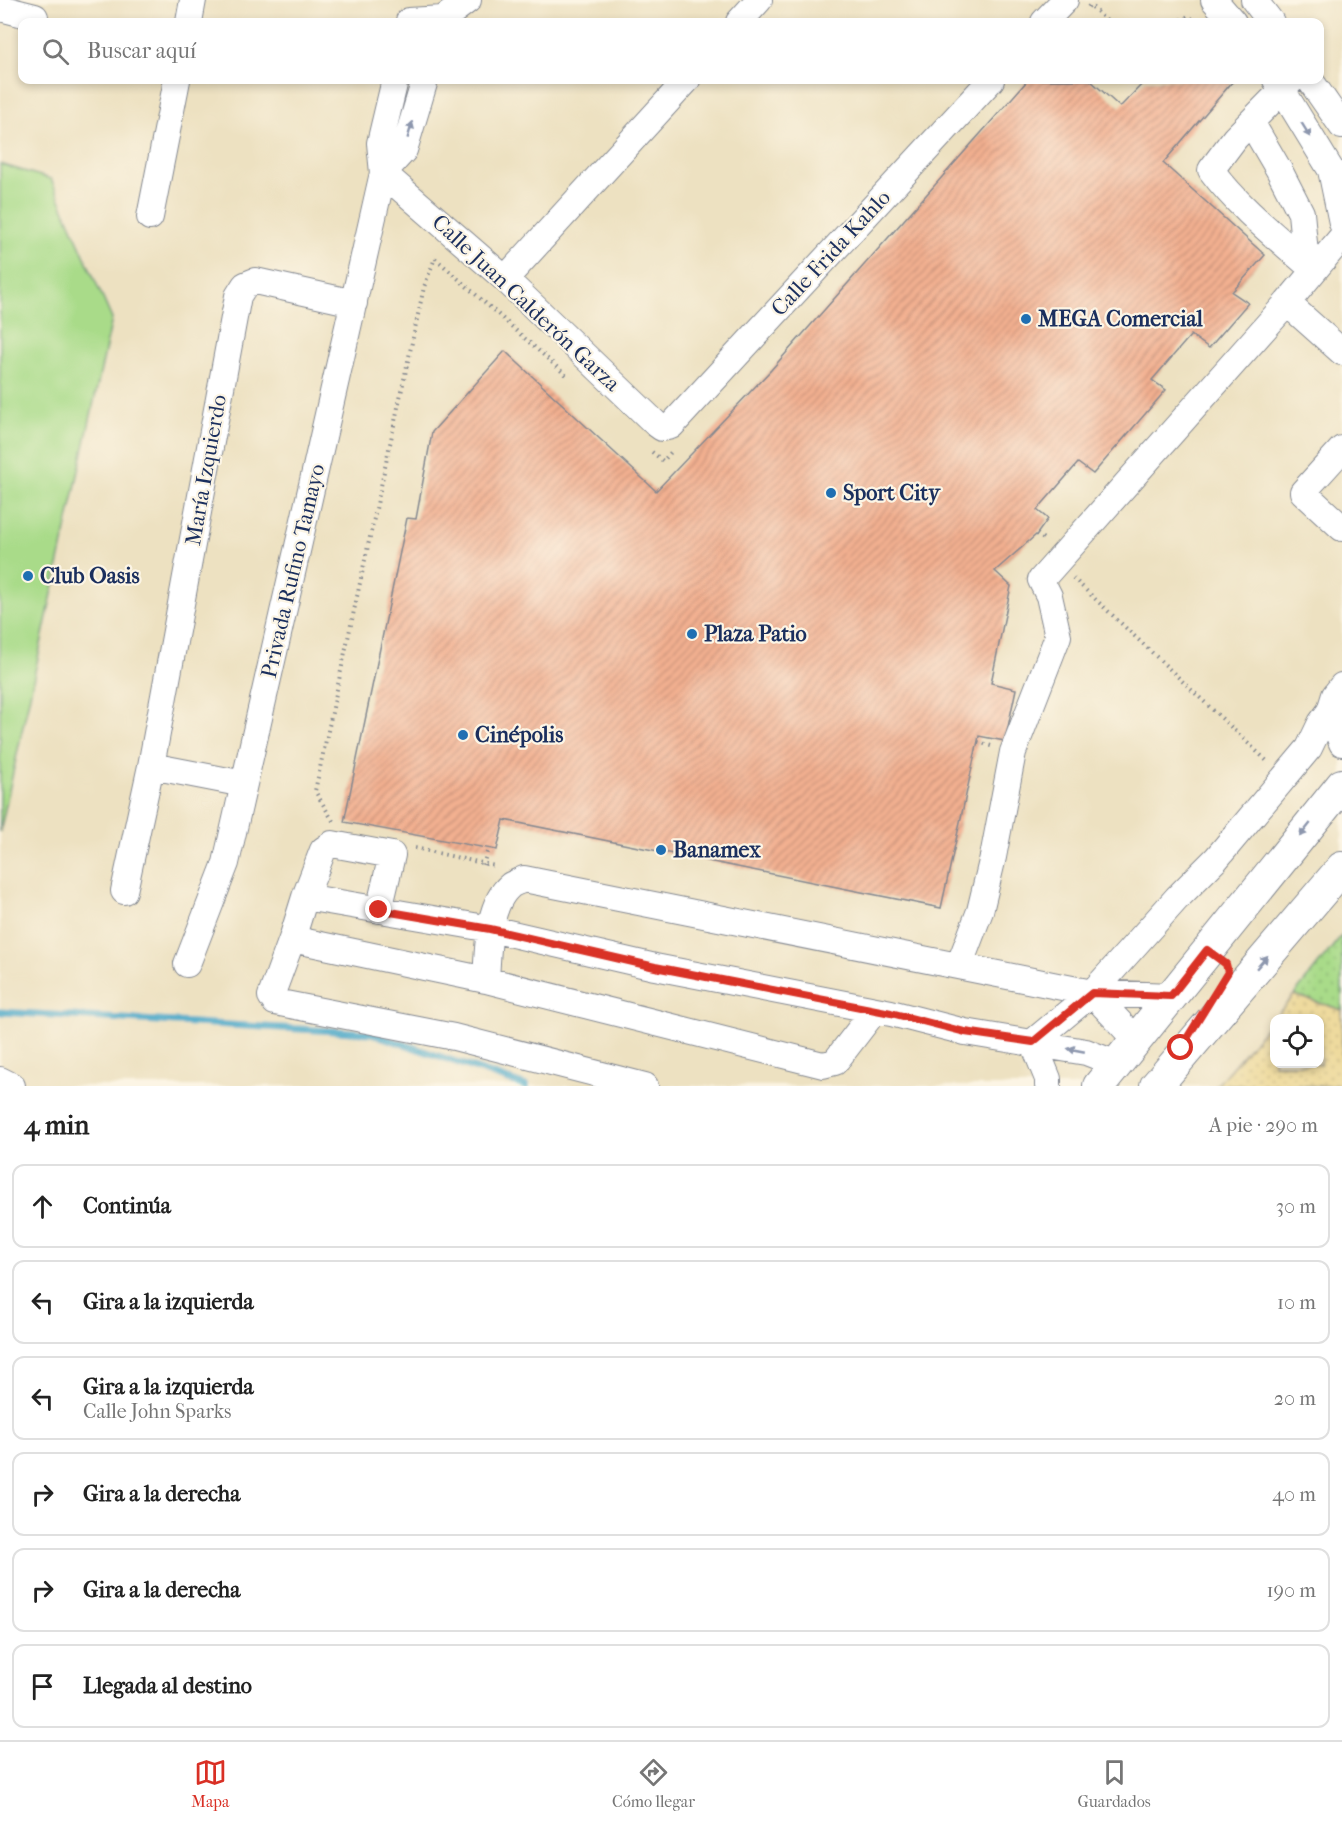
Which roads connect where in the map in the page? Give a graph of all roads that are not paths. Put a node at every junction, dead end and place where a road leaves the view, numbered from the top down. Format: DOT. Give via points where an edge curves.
graph roads {
  1 [pos="193,0"];
  2 [pos="468,0"];
  3 [pos="759,0"];
  4 [pos="1214,0"];
  5 [pos="1254,0"];
  6 [pos="1073,7"];
  7 [pos="0,8"];
  8 [pos="444,14"];
  9 [pos="410,15"];
  10 [pos="36,17"];
  11 [pos="190,18"];
  12 [pos="743,18"];
  13 [pos="1052,18"];
  14 [pos="1230,18"];
  15 [pos="1268,18"];
  16 [pos="176,84"];
  17 [pos="394,84"];
  18 [pos="424,84"];
  19 [pos="683,84"];
  20 [pos="987,84"];
  21 [pos="1282,84"];
  22 [pos="1284,84"];
  23 [pos="1313,84"];
  24 [pos="1251,122"];
  25 [pos="1342,126"];
  26 [pos="383,173"];
  27 [pos="150,217"];
  28 [pos="1342,223"];
  29 [pos="1342,237"];
  30 [pos="1310,266"];
  31 [pos="505,279"];
  32 [pos="354,303"];
  33 [pos="1287,303"];
  34 [pos="1342,352"];
  35 [pos="675,435"];
  36 [pos="1342,448"];
  37 [pos="1342,528"];
  38 [pos="1342,687"];
  39 [pos="1330,711"];
  40 [pos="1342,743"];
  41 [pos="151,766"];
  42 [pos="244,784"];
  43 [pos="1342,785"];
  44 [pos="1342,868"];
  45 [pos="124,891"];
  46 [pos="305,897"];
  47 [pos="379,910"];
  48 [pos="490,929"];
  49 [pos="292,939"];
  50 [pos="1207,950"];
  51 [pos="187,964"];
  52 [pos="958,966"];
  53 [pos="486,980"];
  54 [pos="1092,993"];
  55 [pos="1171,996"];
  56 [pos="875,1010"];
  57 [pos="1033,1042"];
  58 [pos="1117,1063"];
  59 [pos="0,1080"];
  60 [pos="1157,1084"];
  61 [pos="12,1086"];
  62 [pos="645,1086"];
  63 [pos="1048,1086"];
  1 -- 11 [label="street"];
  2 -- 8 [label="street"];
  3 -- 12 [label="street"];
  4 -- 14 [label="street"];
  5 -- 15 [label="street"];
  6 -- 13 [label="street"];
  7 -- 10 [label="street"];
  8 -- 9 [label="street"];
  16 -- 27 [label="street"];
  17 -- 26 [label="street" via="380,143"];
  26 -- 18 [label="street, one-way" via="404,150"];
  19 -- 31 [label="street"];
  20 -- 35 [label="street, Calle Frida Kahlo"];
  21 -- 24 [label="street"];
  22 -- 28 [label="street, one-way" via="1331,170"];
  23 -- 25 [label="street"];
  24 -- 30 [label="street" via="1301,213"];
  24 -- 30 [label="street" via="1211,170 1242,207"];
  26 -- 31 [label="street, Calle Juan Calderón Garza"];
  26 -- 32 [label="street, Privada Rufino Tamayo"];
  29 -- 30 [label="street"];
  30 -- 33 [label="street"];
  31 -- 35 [label="street, Calle Juan Calderón Garza" via="655,423"];
  32 -- 41 [label="street, María Izquierdo" via="255,281 245,285 238,296"];
  32 -- 42 [label="street, Privada Rufino Tamayo"];
  33 -- 34 [label="street"];
  33 -- 52 [label="street" via="1041,580 1058,636 1013,752 980,911"];
  36 -- 37 [label="street" via="1303,492"];
  38 -- 39 [label="street"];
  39 -- 40 [label="street"];
  39 -- 54 [label="street" via="1309,748 1216,859"];
  41 -- 42 [label="street"];
  41 -- 45 [label="street, María Izquierdo"];
  42 -- 51 [label="street, Privada Rufino Tamayo" via="226,863"];
  43 -- 50 [label="main road, one-way"];
  60 -- 44 [label="main road, one-way"];
  46 -- 47 [label="street"];
  46 -- 47 [label="street" via="323,850 332,844 392,855"];
  46 -- 49 [label="street"];
  47 -- 48 [label="street"];
  48 -- 52 [label="street" via="500,899 510,885 524,879"];
  48 -- 53 [label="street"];
  48 -- 56 [label="street" via="655,967"];
  49 -- 53 [label="street"];
  49 -- 62 [label="street" via="271,996 275,1002 454,1037"];
  50 -- 55 [label="main road"];
  50 -- 60 [label="main road" via="1226,964 1228,972"];
  52 -- 54 [label="street"];
  53 -- 56 [label="street" via="823,1065 835,1062"];
  54 -- 55 [label="street"];
  54 -- 57 [label="street"];
  54 -- 58 [label="street"];
  55 -- 58 [label="main road"];
  56 -- 57 [label="street" via="965,1032"];
  58 -- 57 [label="street, one-way" via="1086,1052"];
  57 -- 63 [label="street"];
  59 -- 61 [label="street"];
}
